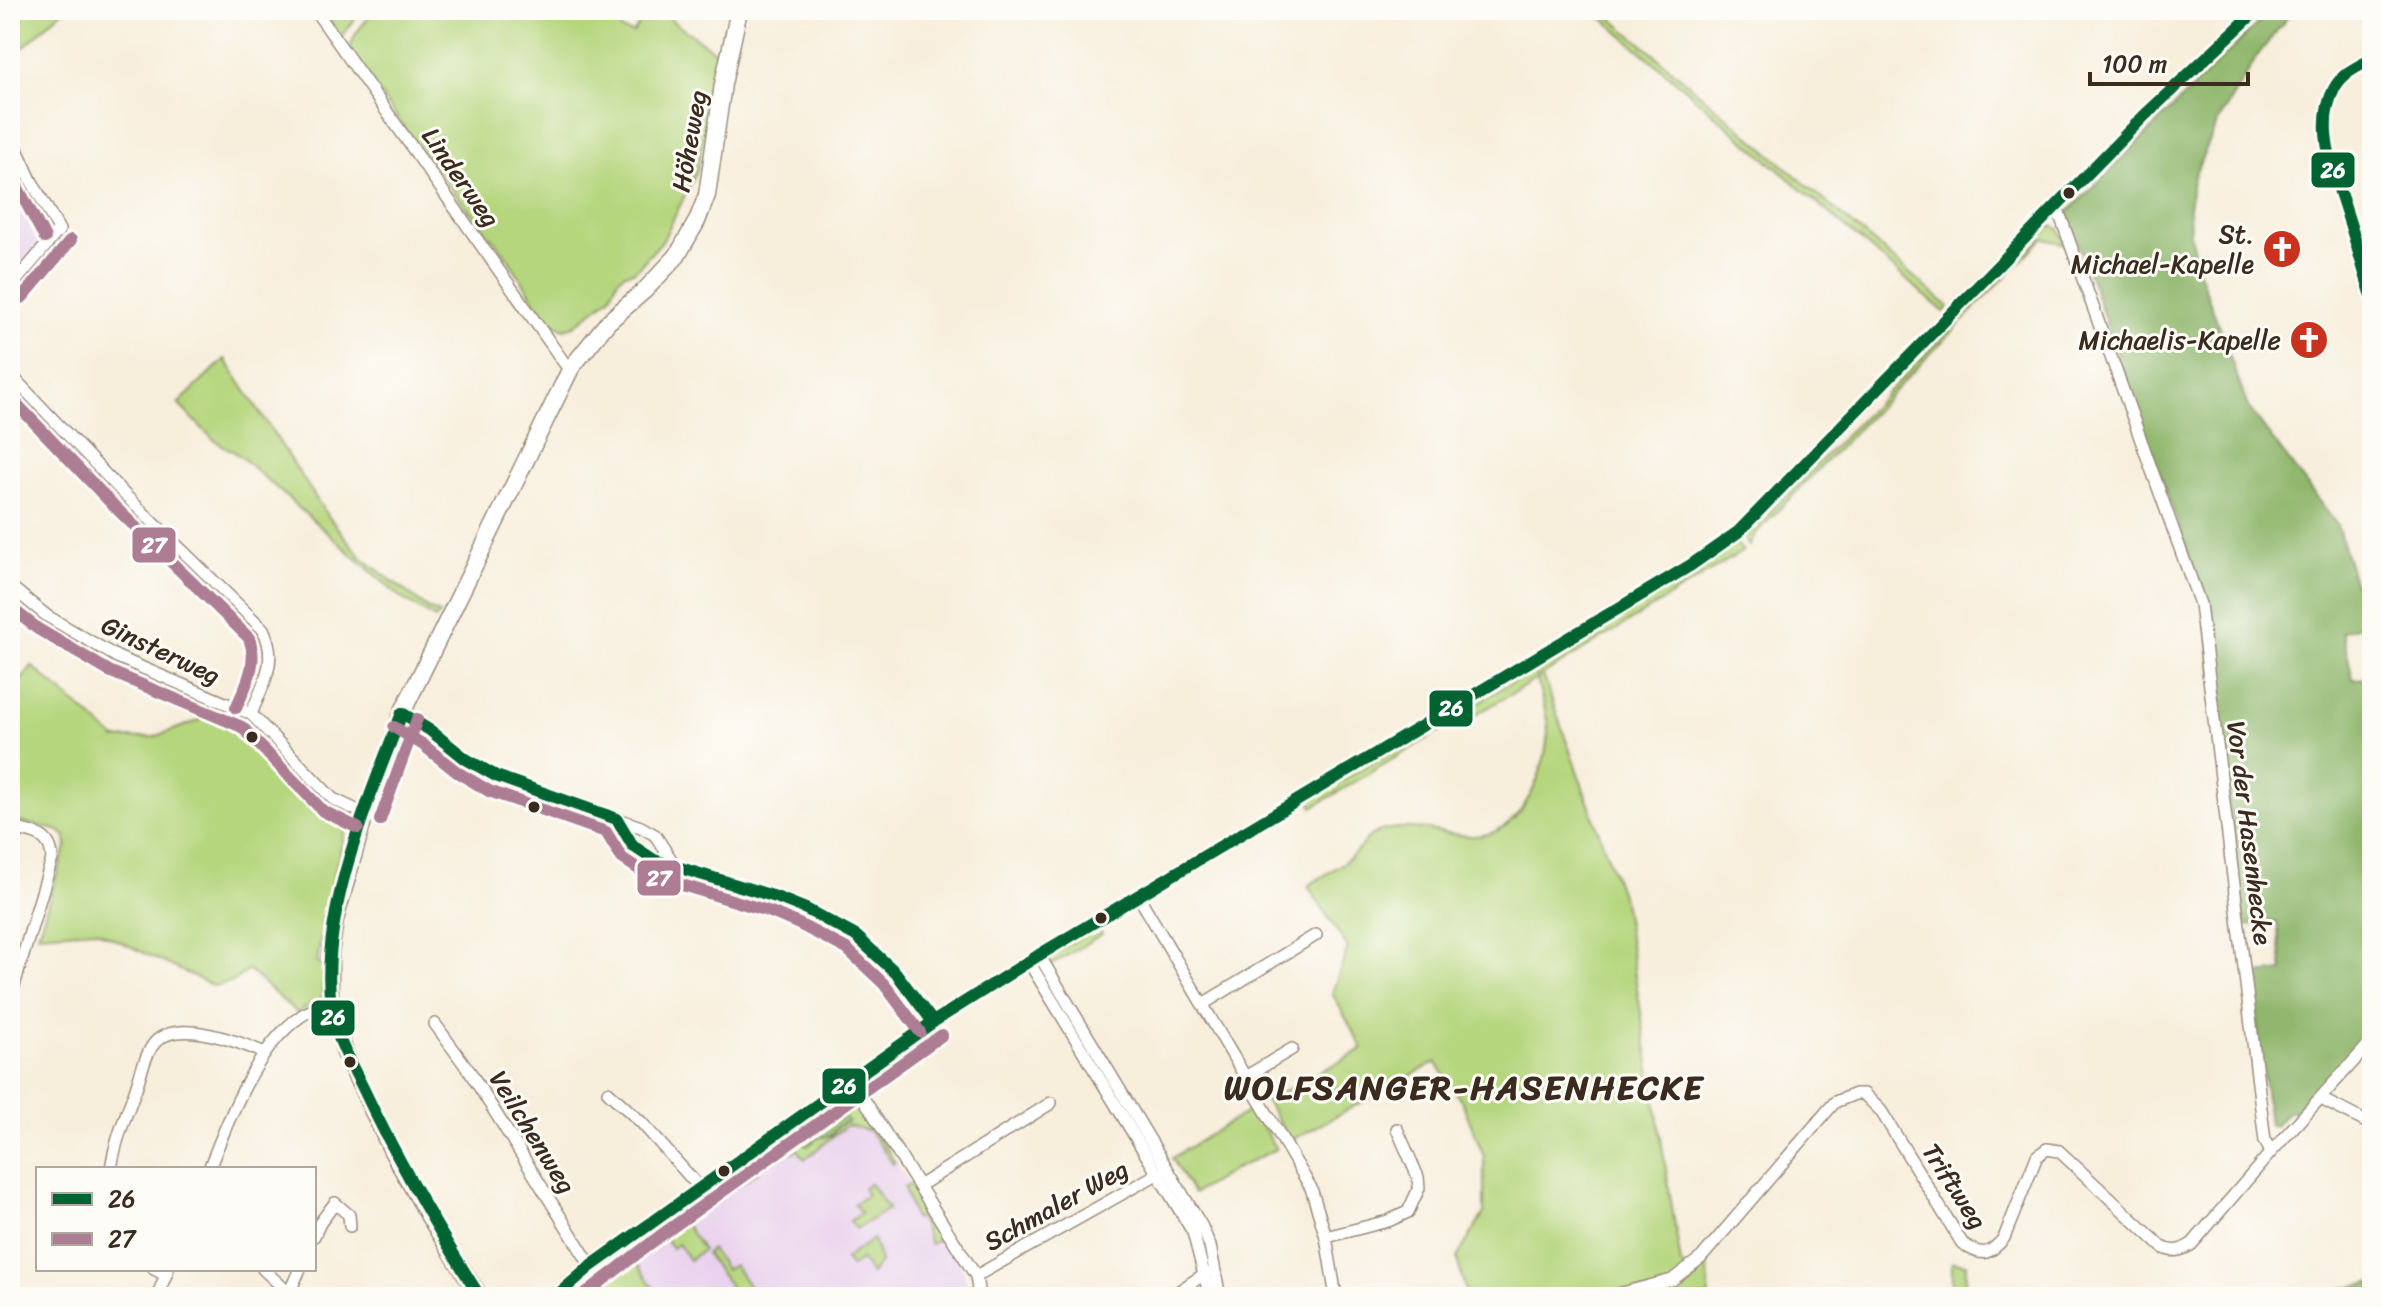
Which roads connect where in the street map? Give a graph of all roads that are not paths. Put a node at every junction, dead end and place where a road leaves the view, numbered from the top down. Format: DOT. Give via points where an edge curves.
graph roads {
  1 [pos="315,10"];
  2 [pos="739,10"];
  3 [pos="2257,10"];
  4 [pos="2372,59"];
  5 [pos="10,134"];
  6 [pos="2057,207"];
  7 [pos="10,288"];
  8 [pos="2372,296"];
  9 [pos="571,368"];
  10 [pos="10,374"];
  11 [pos="10,586"];
  12 [pos="402,713"];
  13 [pos="251,714"];
  14 [pos="365,814"];
  15 [pos="617,819"];
  16 [pos="10,828"];
  17 [pos="676,867"];
  18 [pos="1139,897"];
  19 [pos="1316,935"];
  20 [pos="1034,958"];
  21 [pos="10,999"];
  22 [pos="330,1004"];
  23 [pos="1203,1004"];
  24 [pos="933,1022"];
  25 [pos="435,1024"];
  26 [pos="2372,1041"];
  27 [pos="1292,1049"];
  28 [pos="265,1053"];
  29 [pos="1245,1077"];
  30 [pos="851,1079"];
  31 [pos="608,1092"];
  32 [pos="2321,1099"];
  33 [pos="1051,1103"];
  34 [pos="2372,1125"];
  35 [pos="1397,1129"];
  36 [pos="2271,1152"];
  37 [pos="111,1167"];
  38 [pos="210,1167"];
  39 [pos="1159,1173"];
  40 [pos="919,1186"];
  41 [pos="700,1188"];
  42 [pos="350,1226"];
  43 [pos="316,1233"];
  44 [pos="1326,1237"];
  45 [pos="591,1266"];
  46 [pos="265,1271"];
  47 [pos="299,1271"];
  48 [pos="167,1272"];
  49 [pos="1206,1273"];
  50 [pos="976,1276"];
  51 [pos="291,1295"];
  52 [pos="157,1297"];
  53 [pos="480,1297"];
  54 [pos="555,1297"];
  55 [pos="979,1297"];
  56 [pos="1170,1297"];
  57 [pos="1210,1297"];
  58 [pos="1220,1297"];
  59 [pos="1336,1297"];
  60 [pos="1607,1297"];
  1 -- 9 [label="street, Linderweg"];
  2 -- 9 [label="street, Höheweg" via="707,195 697,221 677,256 608,322"];
  3 -- 6 [label="street"];
  4 -- 8 [label="street" via="2336,85 2325,124"];
  5 -- 7 [label="street" via="59,230"];
  6 -- 18 [label="street" via="1738,532"];
  6 -- 36 [label="street, Vor der Hasenhecke" via="2200,604 2265,1141"];
  9 -- 12 [label="street, Höheweg"];
  10 -- 13 [label="street" via="263,629 271,659"];
  11 -- 13 [label="street, Ginsterweg" via="47,616 117,657"];
  12 -- 14 [label="street, Höheweg"];
  12 -- 15 [label="street" via="496,776"];
  13 -- 14 [label="street, Ginsterweg" via="333,799"];
  14 -- 22 [label="street, Höheweg" via="335,920"];
  15 -- 17 [label="street" via="655,835"];
  15 -- 17 [label="street" via="642,854"];
  16 -- 21 [label="street" via="51,844 52,859"];
  17 -- 24 [label="street" via="776,897 856,936 896,973"];
  18 -- 20 [label="street"];
  18 -- 23 [label="street"];
  19 -- 23 [label="street"];
  20 -- 24 [label="street"];
  20 -- 39 [label="street"];
  20 -- 58 [label="street" via="1201,1225"];
  22 -- 28 [label="street" via="302,1015"];
  22 -- 53 [label="street, Höheweg" via="345,1053 392,1151"];
  23 -- 29 [label="street"];
  24 -- 30 [label="street"];
  25 -- 45 [label="street, Veilchenweg"];
  26 -- 32 [label="street, Triftweg"];
  27 -- 29 [label="street"];
  28 -- 37 [label="street" via="195,1032 161,1037 145,1063"];
  28 -- 38 [label="street" via="227,1121"];
  29 -- 44 [label="street" via="1311,1188"];
  30 -- 40 [label="street"];
  30 -- 41 [label="street"];
  31 -- 41 [label="street"];
  32 -- 34 [label="street"];
  32 -- 36 [label="street, Triftweg"];
  33 -- 40 [label="street"];
  35 -- 44 [label="street" via="1418,1177 1408,1212"];
  36 -- 60 [label="street, Triftweg" via="2192,1244 2170,1251 2149,1238 2059,1151 2047,1149 2037,1156 2004,1238 1984,1254 1962,1243 1881,1111 1864,1094 1855,1094 1835,1102 1701,1258 1672,1280"];
  39 -- 49 [label="street" via="1193,1232"];
  39 -- 50 [label="street, Schmaler Weg"];
  40 -- 50 [label="street"];
  41 -- 45 [label="street"];
  42 -- 43 [label="street" via="349,1215 335,1203"];
  44 -- 59 [label="street"];
  45 -- 54 [label="street"];
  46 -- 51 [label="street"];
  47 -- 51 [label="street"];
  48 -- 52 [label="street"];
  49 -- 56 [label="street"];
  49 -- 57 [label="street"];
  50 -- 55 [label="street"];
}
